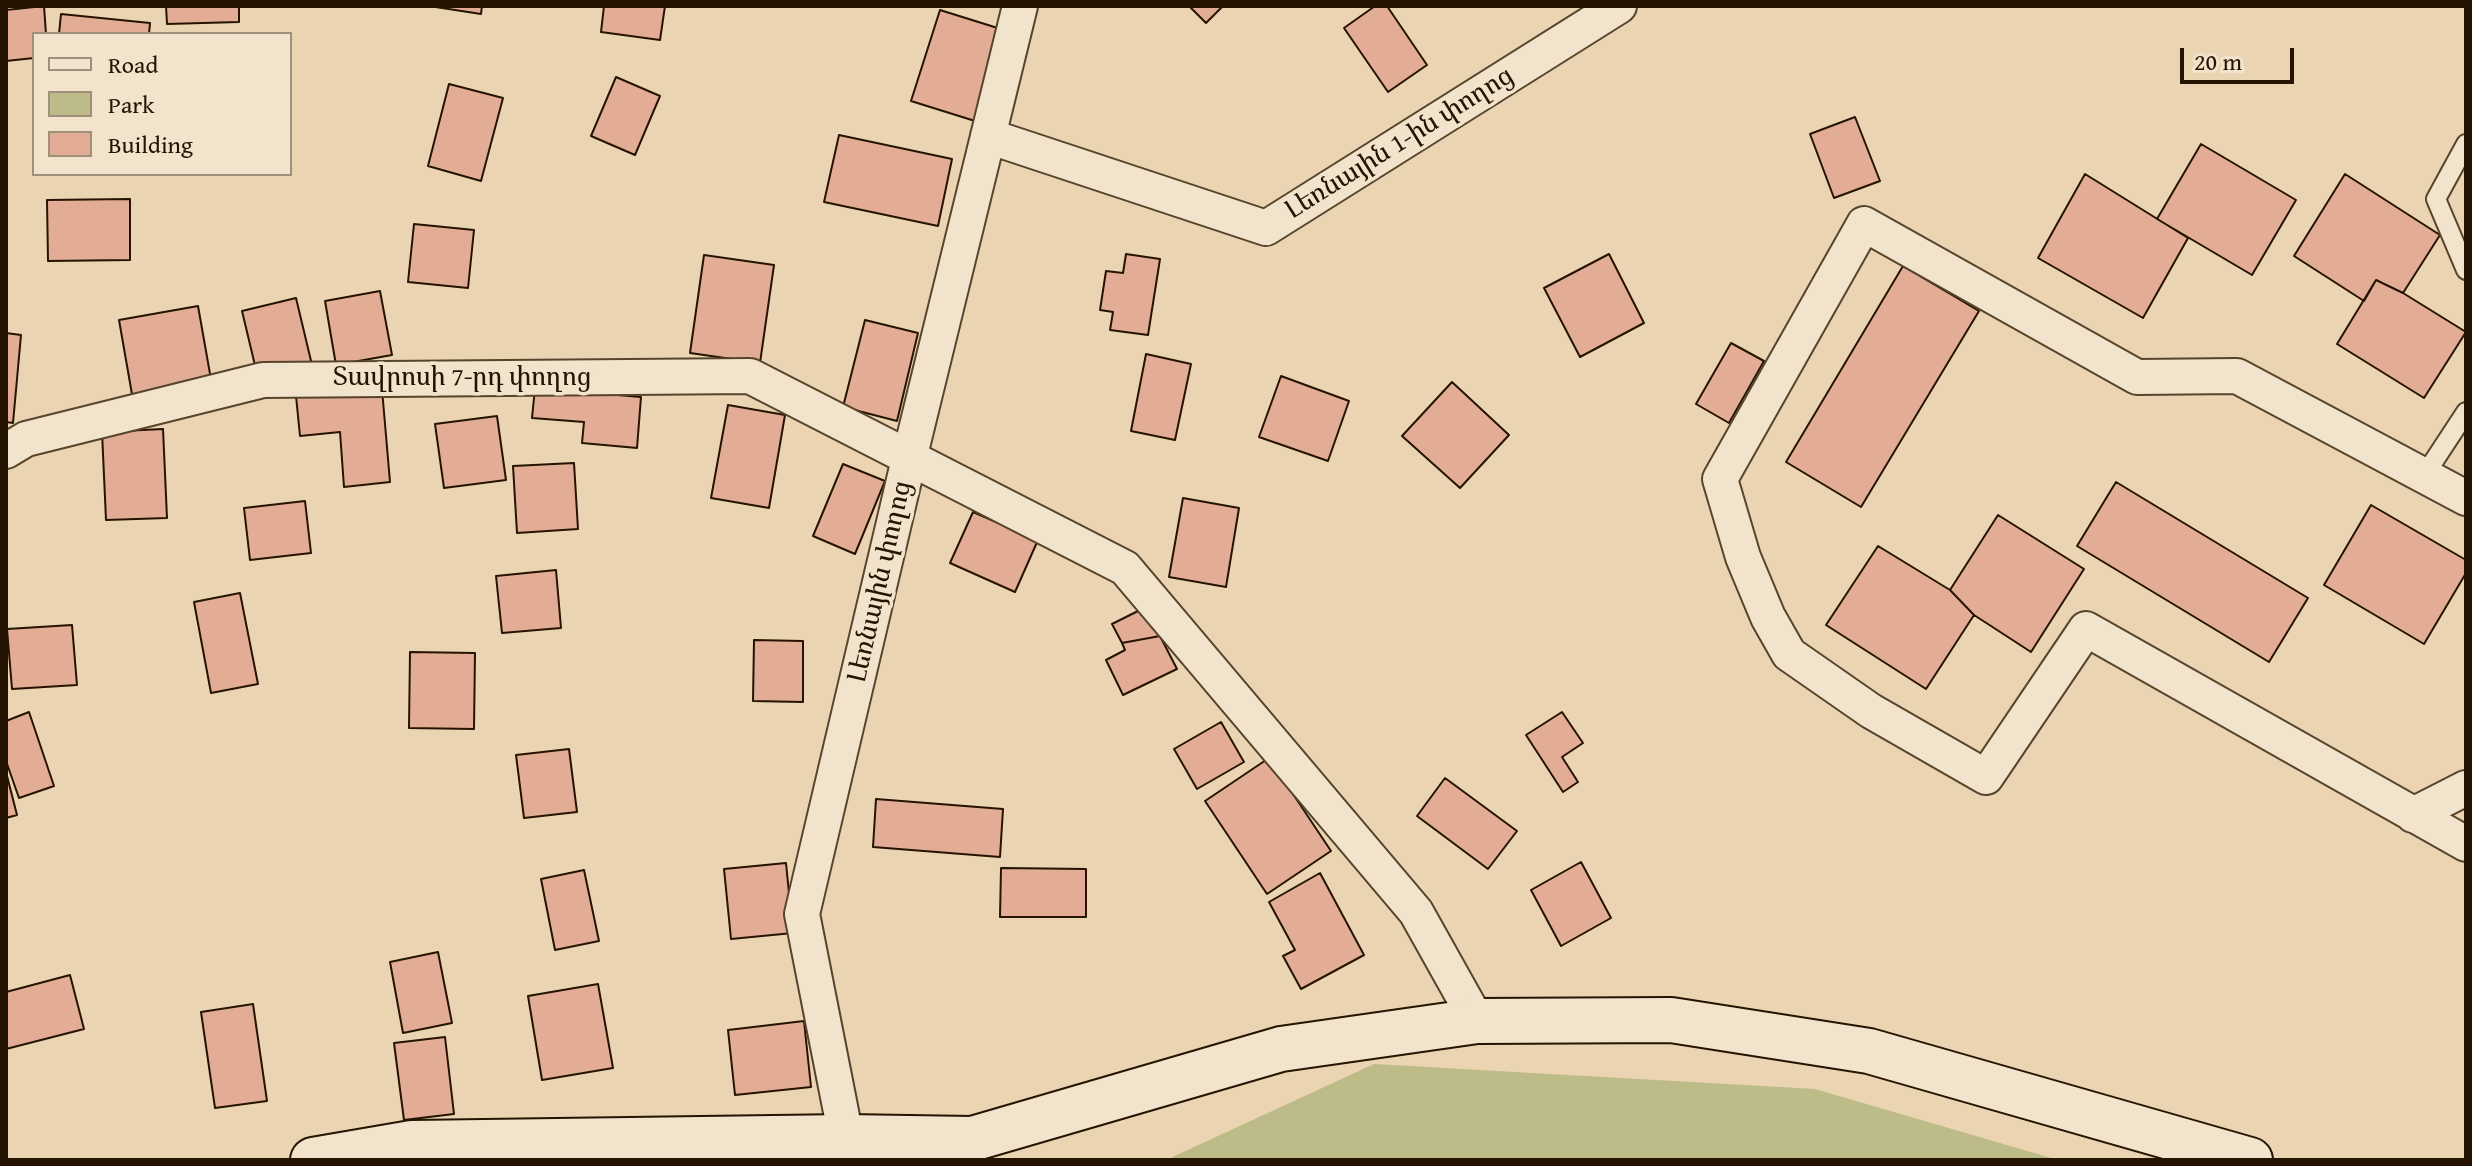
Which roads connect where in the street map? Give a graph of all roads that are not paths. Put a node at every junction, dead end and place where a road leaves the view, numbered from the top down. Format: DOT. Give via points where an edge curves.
graph roads {
  1 [pos="1020,6"];
  2 [pos="1619,6"];
  3 [pos="988,136"];
  4 [pos="2466,144"];
  5 [pos="2466,270"];
  6 [pos="2466,412"];
  7 [pos="6,451"];
  8 [pos="909,459"];
  9 [pos="2424,476"];
  10 [pos="2466,498"];
  11 [pos="2466,788"];
  12 [pos="2413,815"];
  13 [pos="2466,844"];
  14 [pos="1477,1021"];
  15 [pos="844,1148"];
  16 [pos="971,1149"];
  17 [pos="313,1160"];
  18 [pos="2250,1160"];
  1 -- 3 [label="street, Լեռնային փողոց"];
  2 -- 3 [label="street, Լեռնային 1-ին փողոց" via="1266,228"];
  3 -- 8 [label="street, Լեռնային փողոց"];
  4 -- 5 [label="lane" via="2436,199"];
  6 -- 9 [label="lane"];
  7 -- 8 [label="street, Տավրոսի 7-րդ փողոց" via="26,439 263,380 750,376"];
  8 -- 14 [label="street, Տավրոսի 7-րդ փողոց" via="1125,568 1416,912"];
  8 -- 15 [label="street, Լեռնային փողոց" via="802,914"];
  9 -- 10 [label="street"];
  9 -- 12 [label="street" via="2237,376 2137,377 1864,224 1720,479 1743,557 1789,654 1871,711 1986,777 2086,629"];
  11 -- 12 [label="street"];
  12 -- 13 [label="street"];
  14 -- 16 [label="street" via="1281,1049"];
  14 -- 18 [label="street" via="1671,1020 1869,1051"];
  15 -- 16 [label="street"];
  15 -- 17 [label="street" via="412,1143"];
}
